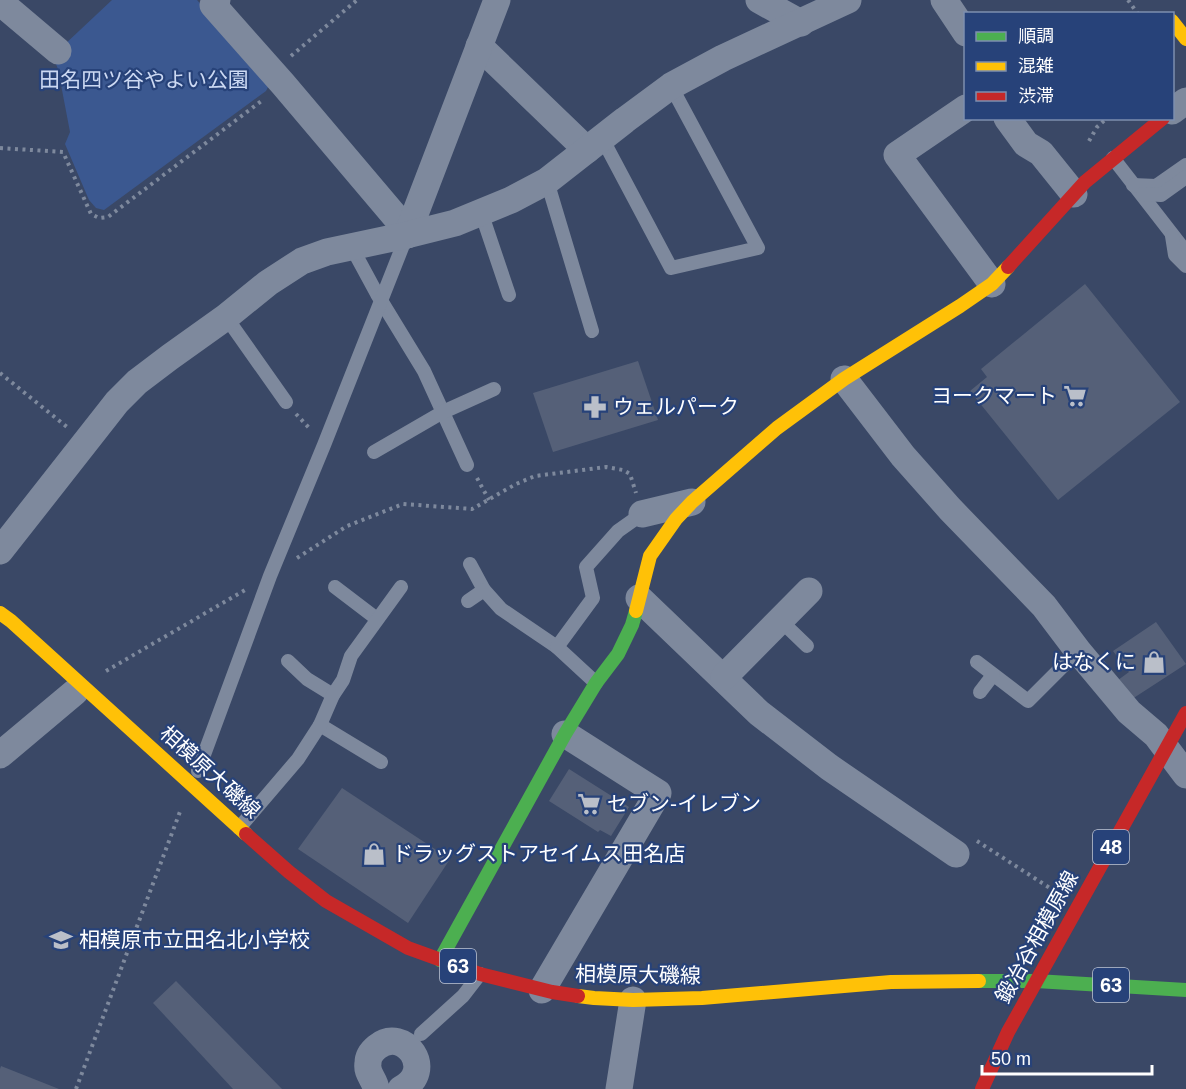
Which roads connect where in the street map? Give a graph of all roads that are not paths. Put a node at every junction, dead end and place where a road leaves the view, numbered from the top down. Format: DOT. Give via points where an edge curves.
graph roads {
  1 [pos="217,0"];
  2 [pos="497,0"];
  3 [pos="759,0"];
  4 [pos="848,0"];
  5 [pos="944,0"];
  6 [pos="0,2"];
  7 [pos="1174,22"];
  8 [pos="801,23"];
  9 [pos="964,30"];
  10 [pos="1186,39"];
  11 [pos="479,46"];
  12 [pos="58,51"];
  13 [pos="671,86"];
  14 [pos="1186,101"];
  15 [pos="964,109"];
  16 [pos="1174,110"];
  17 [pos="1008,120"];
  18 [pos="1160,120"];
  19 [pos="594,144"];
  20 [pos="1113,158"];
  21 [pos="1186,165"];
  22 [pos="1180,176"];
  23 [pos="547,181"];
  24 [pos="1074,194"];
  25 [pos="1154,199"];
  26 [pos="481,212"];
  27 [pos="1172,234"];
  28 [pos="407,235"];
  29 [pos="1186,238"];
  30 [pos="351,246"];
  31 [pos="1186,252"];
  32 [pos="1186,266"];
  33 [pos="992,284"];
  34 [pos="509,294"];
  35 [pos="382,302"];
  36 [pos="226,317"];
  37 [pos="592,330"];
  38 [pos="844,379"];
  39 [pos="494,389"];
  40 [pos="285,402"];
  41 [pos="443,412"];
  42 [pos="374,452"];
  43 [pos="467,465"];
  44 [pos="692,502"];
  45 [pos="642,514"];
  46 [pos="0,551"];
  47 [pos="470,564"];
  48 [pos="335,587"];
  49 [pos="401,587"];
  50 [pos="484,590"];
  51 [pos="809,591"];
  52 [pos="639,598"];
  53 [pos="468,601"];
  54 [pos="0,613"];
  55 [pos="377,619"];
  56 [pos="780,620"];
  57 [pos="807,646"];
  58 [pos="557,647"];
  59 [pos="1078,651"];
  60 [pos="288,661"];
  61 [pos="977,662"];
  62 [pos="993,675"];
  63 [pos="724,677"];
  64 [pos="596,683"];
  65 [pos="75,692"];
  66 [pos="980,692"];
  67 [pos="333,695"];
  68 [pos="1186,713"];
  69 [pos="320,725"];
  70 [pos="564,734"];
  71 [pos="1166,748"];
  72 [pos="0,755"];
  73 [pos="381,762"];
  74 [pos="198,771"];
  75 [pos="1186,775"];
  76 [pos="239,828"];
  77 [pos="956,854"];
  78 [pos="440,960"];
  79 [pos="480,974"];
  80 [pos="1036,981"];
  81 [pos="542,990"];
  82 [pos="1186,990"];
  83 [pos="633,1000"];
  84 [pos="421,1034"];
  85 [pos="376,1089"];
  86 [pos="400,1089"];
  87 [pos="619,1089"];
  88 [pos="982,1089"];
  1 -- 28 [label="street" via="213,5"];
  2 -- 11 [label="street"];
  3 -- 8 [label="street"];
  4 -- 8 [label="street"];
  5 -- 9 [label="street"];
  6 -- 12 [label="street"];
  7 -- 10 [label="main road"];
  8 -- 13 [label="street"];
  11 -- 19 [label="street"];
  11 -- 28 [label="street"];
  13 -- 19 [label="street"];
  13 -- 19 [label="lane" via="758,248 671,268"];
  14 -- 16 [label="street"];
  15 -- 33 [label="street" via="897,155"];
  17 -- 24 [label="street"];
  18 -- 20 [label="main road"];
  19 -- 23 [label="street"];
  20 -- 24 [label="main road"];
  20 -- 25 [label="lane"];
  21 -- 22 [label="lane"];
  22 -- 25 [label="lane"];
  22 -- 25 [label="lane" via="1156,186"];
  23 -- 26 [label="street"];
  23 -- 37 [label="lane"];
  24 -- 33 [label="main road"];
  25 -- 27 [label="lane"];
  25 -- 29 [label="lane"];
  26 -- 28 [label="street"];
  26 -- 34 [label="lane"];
  27 -- 31 [label="lane"];
  27 -- 32 [label="lane" via="1175,255"];
  28 -- 30 [label="street"];
  28 -- 35 [label="lane"];
  30 -- 35 [label="lane"];
  30 -- 36 [label="street" via="302,261"];
  33 -- 38 [label="main road"];
  35 -- 41 [label="lane" via="424,371"];
  35 -- 74 [label="lane" via="270,576"];
  36 -- 40 [label="lane"];
  36 -- 46 [label="street" via="137,382 117,402"];
  38 -- 44 [label="main road" via="777,428"];
  38 -- 59 [label="street" via="903,456 1044,606"];
  39 -- 41 [label="lane"];
  41 -- 42 [label="lane"];
  41 -- 43 [label="lane"];
  44 -- 45 [label="street"];
  44 -- 52 [label="main road" via="650,556"];
  45 -- 58 [label="lane" via="618,531 586,567 593,598"];
  47 -- 50 [label="lane"];
  48 -- 55 [label="lane"];
  49 -- 55 [label="lane"];
  50 -- 53 [label="lane"];
  50 -- 58 [label="lane" via="501,609"];
  51 -- 56 [label="street"];
  52 -- 63 [label="street"];
  52 -- 64 [label="main road" via="618,654"];
  54 -- 76 [label="main road, 相模原大磯線 / 63"];
  55 -- 67 [label="lane" via="351,656"];
  56 -- 57 [label="lane"];
  56 -- 63 [label="street"];
  58 -- 64 [label="lane"];
  59 -- 62 [label="lane" via="1028,701"];
  59 -- 71 [label="street"];
  60 -- 67 [label="lane"];
  61 -- 62 [label="lane"];
  62 -- 66 [label="lane"];
  63 -- 77 [label="street" via="759,712 829,767"];
  64 -- 70 [label="main road"];
  65 -- 72 [label="street"];
  67 -- 69 [label="lane"];
  68 -- 71 [label="main road, 鍛冶谷相模原線 / 48"];
  69 -- 73 [label="lane"];
  69 -- 76 [label="lane" via="298,759"];
  70 -- 78 [label="main road"];
  70 -- 81 [label="street" via="658,794"];
  71 -- 75 [label="street"];
  71 -- 80 [label="main road, 鍛冶谷相模原線 / 48"];
  76 -- 78 [label="main road, 相模原大磯線 / 63" via="326,901 408,948"];
  78 -- 79 [label="main road, 相模原大磯線 / 63"];
  79 -- 81 [label="main road, 相模原大磯線 / 63"];
  79 -- 84 [label="lane" via="463,996"];
  80 -- 82 [label="main road, 相模原大磯線 / 63"];
  80 -- 83 [label="main road, 相模原大磯線 / 63" via="891,982"];
  80 -- 88 [label="main road, 鍛冶谷相模原線 / 48"];
  81 -- 83 [label="main road, 相模原大磯線 / 63"];
  83 -- 87 [label="street"];
  85 -- 86 [label="street" via="368,1071 369,1055 388,1042 403,1044 415,1056 416,1073"];
}
